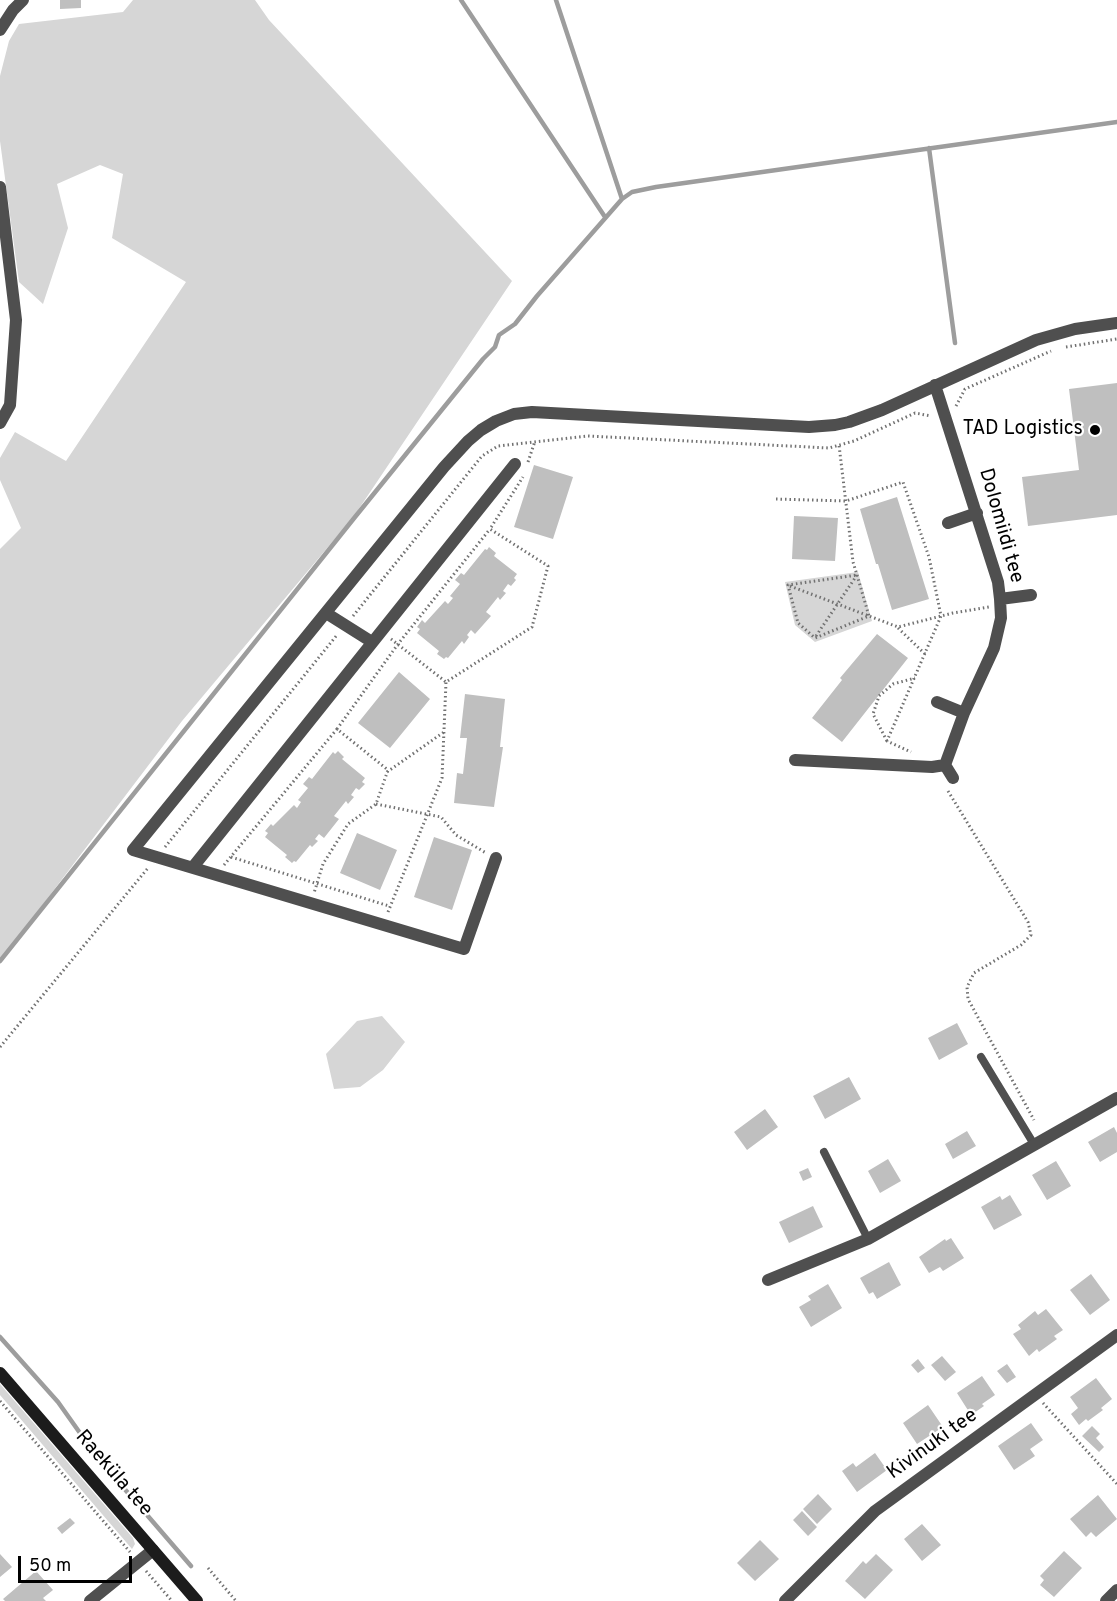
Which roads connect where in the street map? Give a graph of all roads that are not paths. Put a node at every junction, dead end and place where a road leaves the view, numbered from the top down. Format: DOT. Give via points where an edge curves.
graph roads {
  1 [pos="23,0"];
  2 [pos="0,30"];
  3 [pos="0,187"];
  4 [pos="1117,323"];
  5 [pos="935,385"];
  6 [pos="0,423"];
  7 [pos="515,464"];
  8 [pos="977,513"];
  9 [pos="948,523"];
  10 [pos="1031,595"];
  11 [pos="993,604"];
  12 [pos="326,613"];
  13 [pos="372,642"];
  14 [pos="937,702"];
  15 [pos="964,713"];
  16 [pos="795,760"];
  17 [pos="945,765"];
  18 [pos="953,778"];
  19 [pos="496,858"];
  20 [pos="193,867"];
  21 [pos="981,1057"];
  22 [pos="1117,1098"];
  23 [pos="1035,1146"];
  24 [pos="824,1152"];
  25 [pos="868,1239"];
  26 [pos="768,1280"];
  27 [pos="1117,1335"];
  28 [pos="0,1373"];
  29 [pos="153,1551"];
  30 [pos="1117,1590"];
  31 [pos="90,1601"];
  32 [pos="197,1601"];
  33 [pos="785,1601"];
  34 [pos="1106,1601"];
  1 -- 2 [label="street"];
  3 -- 6 [label="street" via="16,320 10,405"];
  4 -- 5 [label="street" via="1036,340"];
  5 -- 8 [label="street, Dolomiidi tee"];
  5 -- 12 [label="street" via="849,422 809,427 514,414 468,441"];
  7 -- 13 [label="street"];
  8 -- 9 [label="street"];
  8 -- 11 [label="street, Dolomiidi tee" via="998,582"];
  10 -- 11 [label="street"];
  11 -- 15 [label="street, Dolomiidi tee" via="1001,618 994,648"];
  12 -- 13 [label="street"];
  12 -- 20 [label="street" via="133,850"];
  13 -- 20 [label="street"];
  14 -- 15 [label="street"];
  15 -- 17 [label="street, Dolomiidi tee"];
  16 -- 17 [label="street"];
  17 -- 18 [label="street"];
  19 -- 20 [label="street" via="464,949"];
  21 -- 23 [label="lane"];
  22 -- 23 [label="street"];
  23 -- 25 [label="street"];
  24 -- 25 [label="lane"];
  25 -- 26 [label="street"];
  27 -- 33 [label="street, Kivinuki tee" via="875,1511"];
  28 -- 29 [label="street, Raeküla tee"];
  29 -- 31 [label="street"];
  29 -- 32 [label="street, Raeküla tee"];
  30 -- 34 [label="street"];
}
